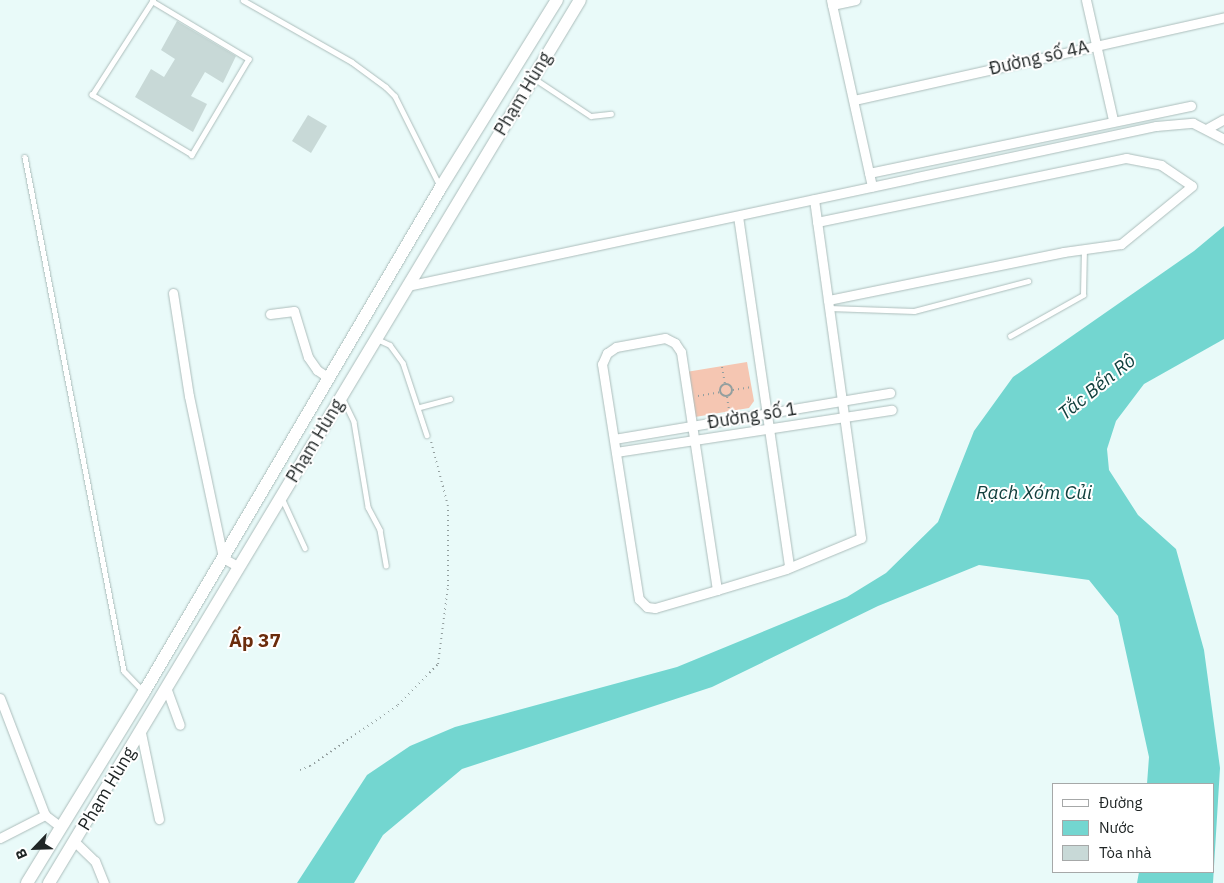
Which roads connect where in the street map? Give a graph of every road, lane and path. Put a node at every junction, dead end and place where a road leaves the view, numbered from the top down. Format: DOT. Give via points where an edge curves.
graph roads {
  1 [pos="153,0"];
  2 [pos="243,0"];
  3 [pos="557,0"];
  4 [pos="580,0"];
  5 [pos="854,0"];
  6 [pos="1086,0"];
  7 [pos="832,2"];
  8 [pos="1224,16"];
  9 [pos="1096,45"];
  10 [pos="534,78"];
  11 [pos="854,100"];
  12 [pos="1191,106"];
  13 [pos="611,114"];
  14 [pos="1224,119"];
  15 [pos="1113,120"];
  16 [pos="1208,128"];
  17 [pos="1224,139"];
  18 [pos="25,157"];
  19 [pos="869,172"];
  20 [pos="441,187"];
  21 [pos="872,187"];
  22 [pos="814,199"];
  23 [pos="738,216"];
  24 [pos="817,222"];
  25 [pos="1084,249"];
  26 [pos="1028,281"];
  27 [pos="407,286"];
  28 [pos="172,293"];
  29 [pos="828,304"];
  30 [pos="270,314"];
  31 [pos="1010,336"];
  32 [pos="376,338"];
  33 [pos="722,368"];
  34 [pos="329,378"];
  35 [pos="725,384"];
  36 [pos="762,385"];
  37 [pos="733,390"];
  38 [pos="720,392"];
  39 [pos="890,393"];
  40 [pos="342,396"];
  41 [pos="727,397"];
  42 [pos="688,398"];
  43 [pos="450,399"];
  44 [pos="842,401"];
  45 [pos="420,406"];
  46 [pos="892,410"];
  47 [pos="767,413"];
  48 [pos="844,418"];
  49 [pos="730,419"];
  50 [pos="692,426"];
  51 [pos="769,429"];
  52 [pos="429,437"];
  53 [pos="614,439"];
  54 [pos="695,440"];
  55 [pos="616,452"];
  56 [pos="281,497"];
  57 [pos="305,548"];
  58 [pos="223,558"];
  59 [pos="386,565"];
  60 [pos="239,567"];
  61 [pos="790,567"];
  62 [pos="717,590"];
  63 [pos="167,690"];
  64 [pos="144,692"];
  65 [pos="0,698"];
  66 [pos="180,726"];
  67 [pos="141,733"];
  68 [pos="300,770"];
  69 [pos="45,815"];
  70 [pos="159,819"];
  71 [pos="61,827"];
  72 [pos="0,838"];
  73 [pos="75,842"];
  74 [pos="27,883"];
  75 [pos="50,883"];
  76 [pos="104,883"];
  1 -- 1 [label="lane" via="92,95 192,155 249,59"];
  2 -- 20 [label="lane" via="352,62 386,87 395,96"];
  3 -- 20 [label="main road, Phạm Hùng"];
  4 -- 10 [label="main road, Phạm Hùng"];
  5 -- 7 [label="street"];
  6 -- 9 [label="street"];
  7 -- 11 [label="street"];
  8 -- 9 [label="street, Đường số 4A"];
  9 -- 11 [label="street, Đường số 4A"];
  9 -- 15 [label="street"];
  10 -- 13 [label="lane" via="591,116"];
  10 -- 27 [label="main road, Phạm Hùng"];
  11 -- 19 [label="street"];
  12 -- 15 [label="street"];
  14 -- 16 [label="street"];
  15 -- 19 [label="street"];
  16 -- 17 [label="street"];
  16 -- 21 [label="street" via="1193,123 1156,126"];
  18 -- 64 [label="lane" via="124,671"];
  19 -- 21 [label="street"];
  20 -- 34 [label="main road, Phạm Hùng"];
  21 -- 22 [label="street"];
  22 -- 23 [label="street"];
  22 -- 24 [label="street"];
  23 -- 27 [label="street"];
  23 -- 36 [label="street"];
  24 -- 25 [label="street" via="1126,158 1161,165 1191,184 1191,189 1121,244"];
  24 -- 29 [label="street"];
  25 -- 29 [label="street"];
  25 -- 31 [label="lane" via="1083,294"];
  26 -- 29 [label="lane" via="914,310"];
  27 -- 32 [label="main road, Phạm Hùng"];
  28 -- 58 [label="street" via="189,396"];
  29 -- 44 [label="street"];
  30 -- 34 [label="street" via="294,311 308,357 317,370"];
  32 -- 40 [label="main road, Phạm Hùng"];
  32 -- 45 [label="lane" via="390,345 404,363"];
  33 -- 35 [label="path"];
  34 -- 58 [label="main road, Phạm Hùng"];
  35 -- 37 [label="path"];
  35 -- 38 [label="path"];
  36 -- 37 [label="path"];
  36 -- 47 [label="street"];
  37 -- 41 [label="path"];
  38 -- 41 [label="path"];
  38 -- 42 [label="path"];
  39 -- 44 [label="street, Đường số 1"];
  40 -- 56 [label="main road, Phạm Hùng"];
  40 -- 59 [label="lane" via="354,422 368,507 380,530"];
  41 -- 49 [label="path"];
  42 -- 50 [label="street"];
  42 -- 53 [label="street" via="680,352 675,343 665,338 616,347 607,353 602,364"];
  43 -- 45 [label="lane"];
  44 -- 47 [label="street, Đường số 1"];
  44 -- 48 [label="street"];
  45 -- 52 [label="lane"];
  46 -- 48 [label="street"];
  47 -- 49 [label="street, Đường số 1"];
  47 -- 51 [label="street"];
  48 -- 51 [label="street"];
  48 -- 61 [label="street" via="861,538"];
  49 -- 50 [label="street, Đường số 1"];
  50 -- 53 [label="street, Đường số 1"];
  50 -- 54 [label="street"];
  51 -- 54 [label="street"];
  51 -- 61 [label="street"];
  52 -- 68 [label="path" via="448,506 448,586 438,664 398,705"];
  53 -- 55 [label="street"];
  54 -- 55 [label="street"];
  54 -- 62 [label="street"];
  55 -- 62 [label="street" via="638,599 646,607 654,608"];
  56 -- 57 [label="lane"];
  56 -- 60 [label="main road, Phạm Hùng"];
  58 -- 60 [label="street"];
  58 -- 64 [label="main road, Phạm Hùng"];
  60 -- 63 [label="main road, Phạm Hùng"];
  61 -- 62 [label="street"];
  63 -- 66 [label="street"];
  63 -- 67 [label="main road, Phạm Hùng"];
  64 -- 71 [label="main road, Phạm Hùng"];
  65 -- 69 [label="street"];
  67 -- 70 [label="street"];
  67 -- 73 [label="main road, Phạm Hùng"];
  69 -- 71 [label="street"];
  69 -- 72 [label="street"];
  71 -- 74 [label="main road, Phạm Hùng"];
  73 -- 75 [label="main road, Phạm Hùng"];
  73 -- 76 [label="street" via="95,861"];
}
